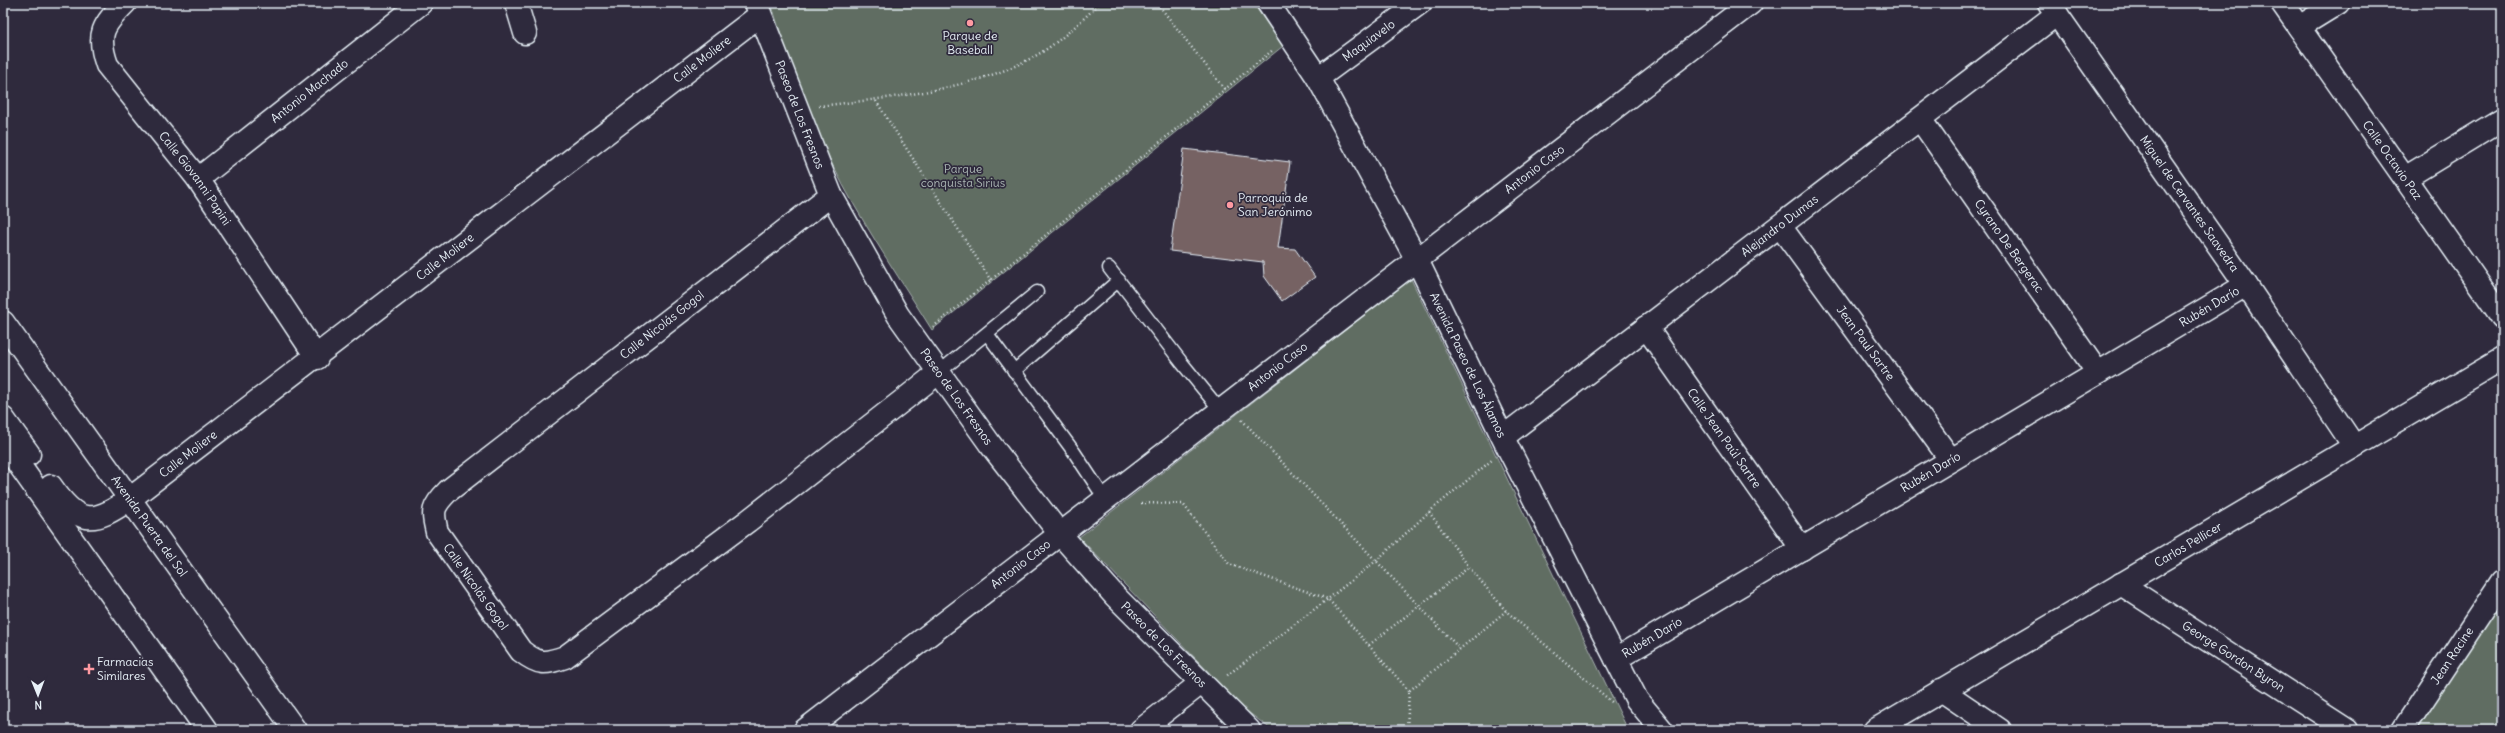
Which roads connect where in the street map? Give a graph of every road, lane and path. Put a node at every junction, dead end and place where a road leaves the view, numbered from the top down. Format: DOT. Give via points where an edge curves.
graph roads {
  1 [pos="125,3"];
  2 [pos="421,3"];
  3 [pos="516,3"];
  4 [pos="1100,3"];
  5 [pos="1157,3"];
  6 [pos="1268,3"];
  7 [pos="1420,3"];
  8 [pos="1751,3"];
  9 [pos="2282,3"];
  10 [pos="2338,3"];
  11 [pos="758,9"];
  12 [pos="2053,9"];
  13 [pos="2299,27"];
  14 [pos="524,33"];
  15 [pos="1290,36"];
  16 [pos="1318,78"];
  17 [pos="1225,90"];
  18 [pos="876,101"];
  19 [pos="797,109"];
  20 [pos="1920,119"];
  21 [pos="2502,119"];
  22 [pos="2405,178"];
  23 [pos="198,180"];
  24 [pos="831,195"];
  25 [pos="1780,226"];
  26 [pos="1417,260"];
  27 [pos="1109,268"];
  28 [pos="1119,280"];
  29 [pos="992,282"];
  30 [pos="2246,285"];
  31 [pos="1037,292"];
  32 [pos="2502,317"];
  33 [pos="3,322"];
  34 [pos="1646,327"];
  35 [pos="988,335"];
  36 [pos="917,340"];
  37 [pos="317,358"];
  38 [pos="2502,359"];
  39 [pos="1014,371"];
  40 [pos="938,373"];
  41 [pos="2098,373"];
  42 [pos="1225,407"];
  43 [pos="3,418"];
  44 [pos="1505,441"];
  45 [pos="3,442"];
  46 [pos="2354,446"];
  47 [pos="1951,460"];
  48 [pos="131,498"];
  49 [pos="1105,499"];
  50 [pos="1141,503"];
  51 [pos="1429,512"];
  52 [pos="1060,534"];
  53 [pos="1802,549"];
  54 [pos="1376,561"];
  55 [pos="1469,567"];
  56 [pos="2502,582"];
  57 [pos="2120,584"];
  58 [pos="1328,599"];
  59 [pos="1419,606"];
  60 [pos="1506,611"];
  61 [pos="1369,645"];
  62 [pos="1460,649"];
  63 [pos="1616,659"];
  64 [pos="1201,683"];
  65 [pos="1941,690"];
  66 [pos="1409,691"];
  67 [pos="1615,705"];
  68 [pos="207,730"];
  69 [pos="295,730"];
  70 [pos="805,730"];
  71 [pos="1141,730"];
  72 [pos="1249,730"];
  73 [pos="1406,730"];
  74 [pos="1662,730"];
  75 [pos="1875,730"];
  76 [pos="2000,730"];
  77 [pos="2347,730"];
  78 [pos="2403,730"];
  1 -- 23 [label="street, Calle Giovanni Papini" via="102,31 101,47 107,65"];
  2 -- 23 [label="street, Antonio Machado"];
  3 -- 14 [label="street"];
  4 -- 18 [label="path" via="1038,55 1003,72"];
  5 -- 17 [label="path"];
  6 -- 15 [label="street, Avenida Paseo de Los Álamos"];
  7 -- 16 [label="street, Maquiavelo"];
  8 -- 26 [label="street, Antonio Caso"];
  9 -- 13 [label="street, Calle Octavio Paz"];
  10 -- 13 [label="street"];
  11 -- 19 [label="street, Paseo de Los Fresnos"];
  11 -- 37 [label="street, Calle Moliere"];
  12 -- 20 [label="street, Alejandro Dumas"];
  12 -- 30 [label="street, Miguel de Cervantes Saavedra"];
  13 -- 22 [label="street, Calle Octavio Paz"];
  15 -- 16 [label="street, Avenida Paseo de Los Álamos"];
  15 -- 17 [label="path"];
  16 -- 26 [label="street, Avenida Paseo de Los Álamos"];
  17 -- 29 [label="path"];
  18 -- 19 [label="path"];
  18 -- 29 [label="path"];
  19 -- 24 [label="street, Paseo de Los Fresnos"];
  20 -- 25 [label="street, Alejandro Dumas"];
  20 -- 41 [label="street, Cyrano De Bergerac"];
  21 -- 22 [label="street"];
  22 -- 32 [label="street, Calle Octavio Paz"];
  23 -- 37 [label="street, Calle Giovanni Papini"];
  24 -- 36 [label="street, Paseo de Los Fresnos" via="898,315"];
  24 -- 40 [label="street, Calle Nicolás Gogol" via="448,491 436,504 433,515 437,532 521,651 535,662 547,663 565,657 578,648 748,521"];
  25 -- 34 [label="street, Alejandro Dumas"];
  25 -- 47 [label="street, Jean Paul Sartre"];
  26 -- 42 [label="street, Antonio Caso"];
  26 -- 44 [label="street, Avenida Paseo de Los Álamos"];
  27 -- 28 [label="lane"];
  28 -- 39 [label="lane"];
  28 -- 42 [label="lane"];
  29 -- 36 [label="path"];
  30 -- 41 [label="street, Rubén Darío"];
  30 -- 46 [label="street, Miguel de Cervantes Saavedra"];
  31 -- 35 [label="lane"];
  33 -- 48 [label="street, Avenida Puerta del Sol"];
  34 -- 44 [label="street, Alejandro Dumas"];
  34 -- 53 [label="street, Calle Jean Paúl Sartre"];
  35 -- 39 [label="lane"];
  35 -- 40 [label="lane"];
  36 -- 40 [label="street, Paseo de Los Fresnos"];
  37 -- 48 [label="street, Calle Moliere"];
  38 -- 46 [label="street, Carlos Pellicer"];
  39 -- 49 [label="lane"];
  40 -- 52 [label="street, Paseo de Los Fresnos"];
  41 -- 47 [label="street, Rubén Darío"];
  42 -- 49 [label="street, Antonio Caso"];
  42 -- 54 [label="path" via="1247,426"];
  43 -- 48 [label="street, Calle Moliere" via="64,506 80,516 97,518 113,512"];
  44 -- 51 [label="path" via="1489,463"];
  44 -- 63 [label="street, Avenida Paseo de Los Álamos"];
  45 -- 68 [label="street"];
  46 -- 57 [label="street, Carlos Pellicer"];
  47 -- 53 [label="street, Rubén Darío"];
  48 -- 69 [label="street, Avenida Puerta del Sol"];
  49 -- 52 [label="street, Antonio Caso"];
  50 -- 58 [label="path" via="1183,504 1229,564"];
  51 -- 54 [label="path"];
  51 -- 55 [label="path"];
  52 -- 64 [label="street, Paseo de Los Fresnos" via="1115,596"];
  52 -- 70 [label="street, Antonio Caso"];
  53 -- 63 [label="street, Rubén Darío"];
  54 -- 58 [label="path"];
  54 -- 59 [label="path"];
  55 -- 59 [label="path"];
  55 -- 60 [label="path"];
  56 -- 78 [label="street, Jean Racine"];
  57 -- 65 [label="street, Carlos Pellicer"];
  57 -- 77 [label="street, George Gordon Byron"];
  58 -- 61 [label="path"];
  58 -- 64 [label="path" via="1222,680"];
  59 -- 61 [label="path"];
  59 -- 62 [label="path"];
  60 -- 62 [label="path"];
  60 -- 67 [label="path"];
  61 -- 66 [label="path"];
  62 -- 66 [label="path"];
  63 -- 74 [label="street, Avenida Paseo de Los Álamos" via="1637,700"];
  64 -- 71 [label="street"];
  64 -- 72 [label="street, Paseo de Los Fresnos"];
  65 -- 75 [label="street, Carlos Pellicer"];
  65 -- 76 [label="street"];
  66 -- 73 [label="path"];
}
